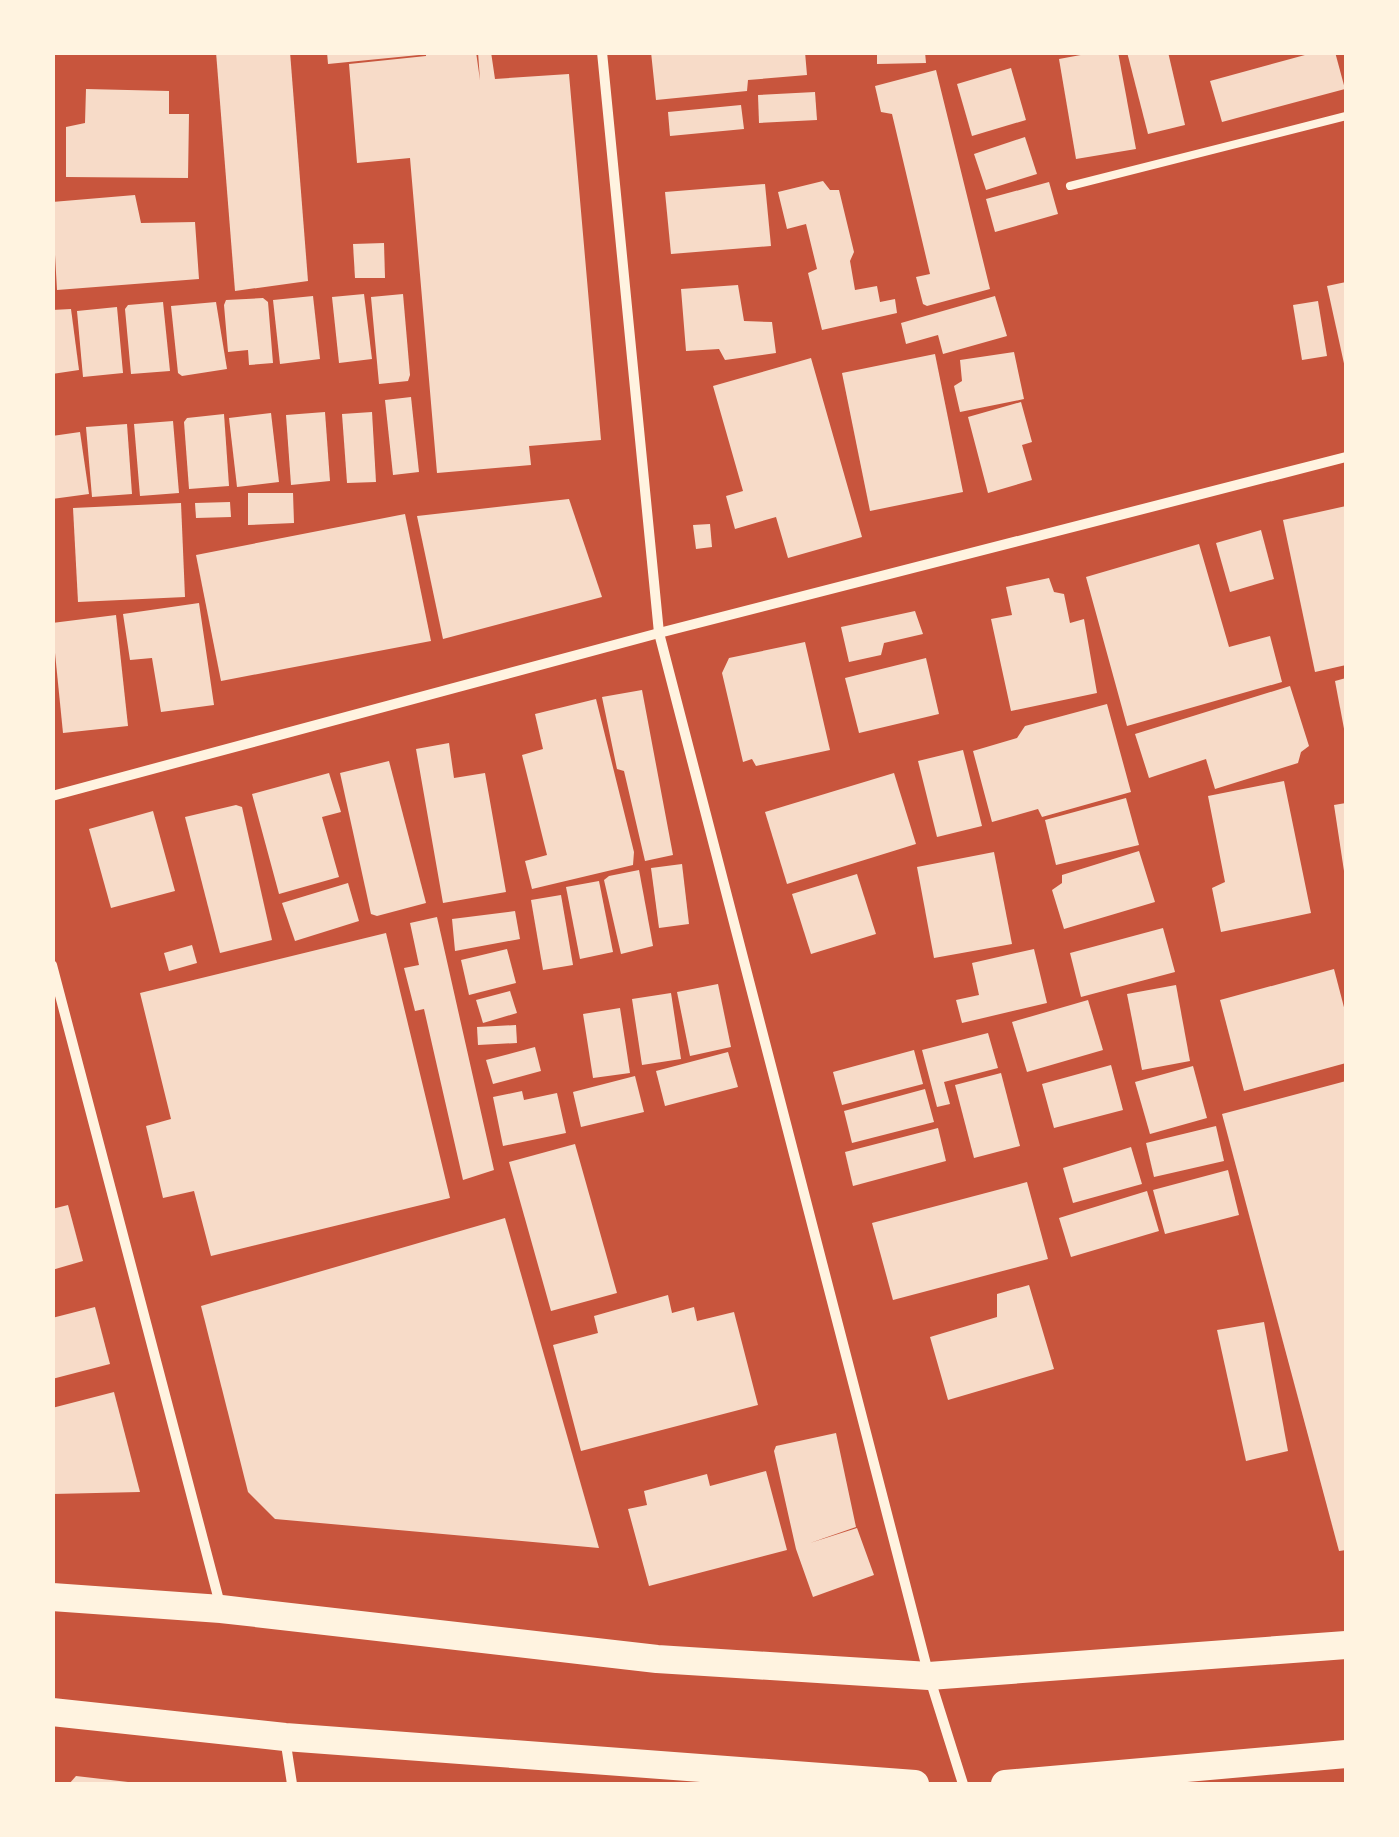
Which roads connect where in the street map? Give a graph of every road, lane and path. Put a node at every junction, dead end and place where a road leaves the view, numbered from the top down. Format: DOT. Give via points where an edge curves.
graph roads {
  1 [pos="602,52"];
  2 [pos="1346,116"];
  3 [pos="1070,186"];
  4 [pos="1346,457"];
  5 [pos="658,632"];
  6 [pos="52,796"];
  7 [pos="52,965"];
  8 [pos="52,1597"];
  9 [pos="221,1609"];
  10 [pos="1346,1645"];
  11 [pos="928,1676"];
  12 [pos="52,1712"];
  13 [pos="285,1737"];
  14 [pos="1346,1754"];
  15 [pos="292,1784"];
  16 [pos="914,1784"];
  17 [pos="963,1784"];
  18 [pos="1005,1784"];
  1 -- 5 [label="street"];
  2 -- 3 [label="lane"];
  4 -- 5 [label="street"];
  5 -- 6 [label="street"];
  5 -- 11 [label="street"];
  7 -- 9 [label="street"];
  8 -- 9 [label="highway"];
  9 -- 11 [label="highway" via="657,1659"];
  10 -- 11 [label="highway"];
  11 -- 17 [label="street"];
  12 -- 13 [label="highway"];
  13 -- 15 [label="street"];
  13 -- 16 [label="highway"];
  14 -- 18 [label="highway"];
}
